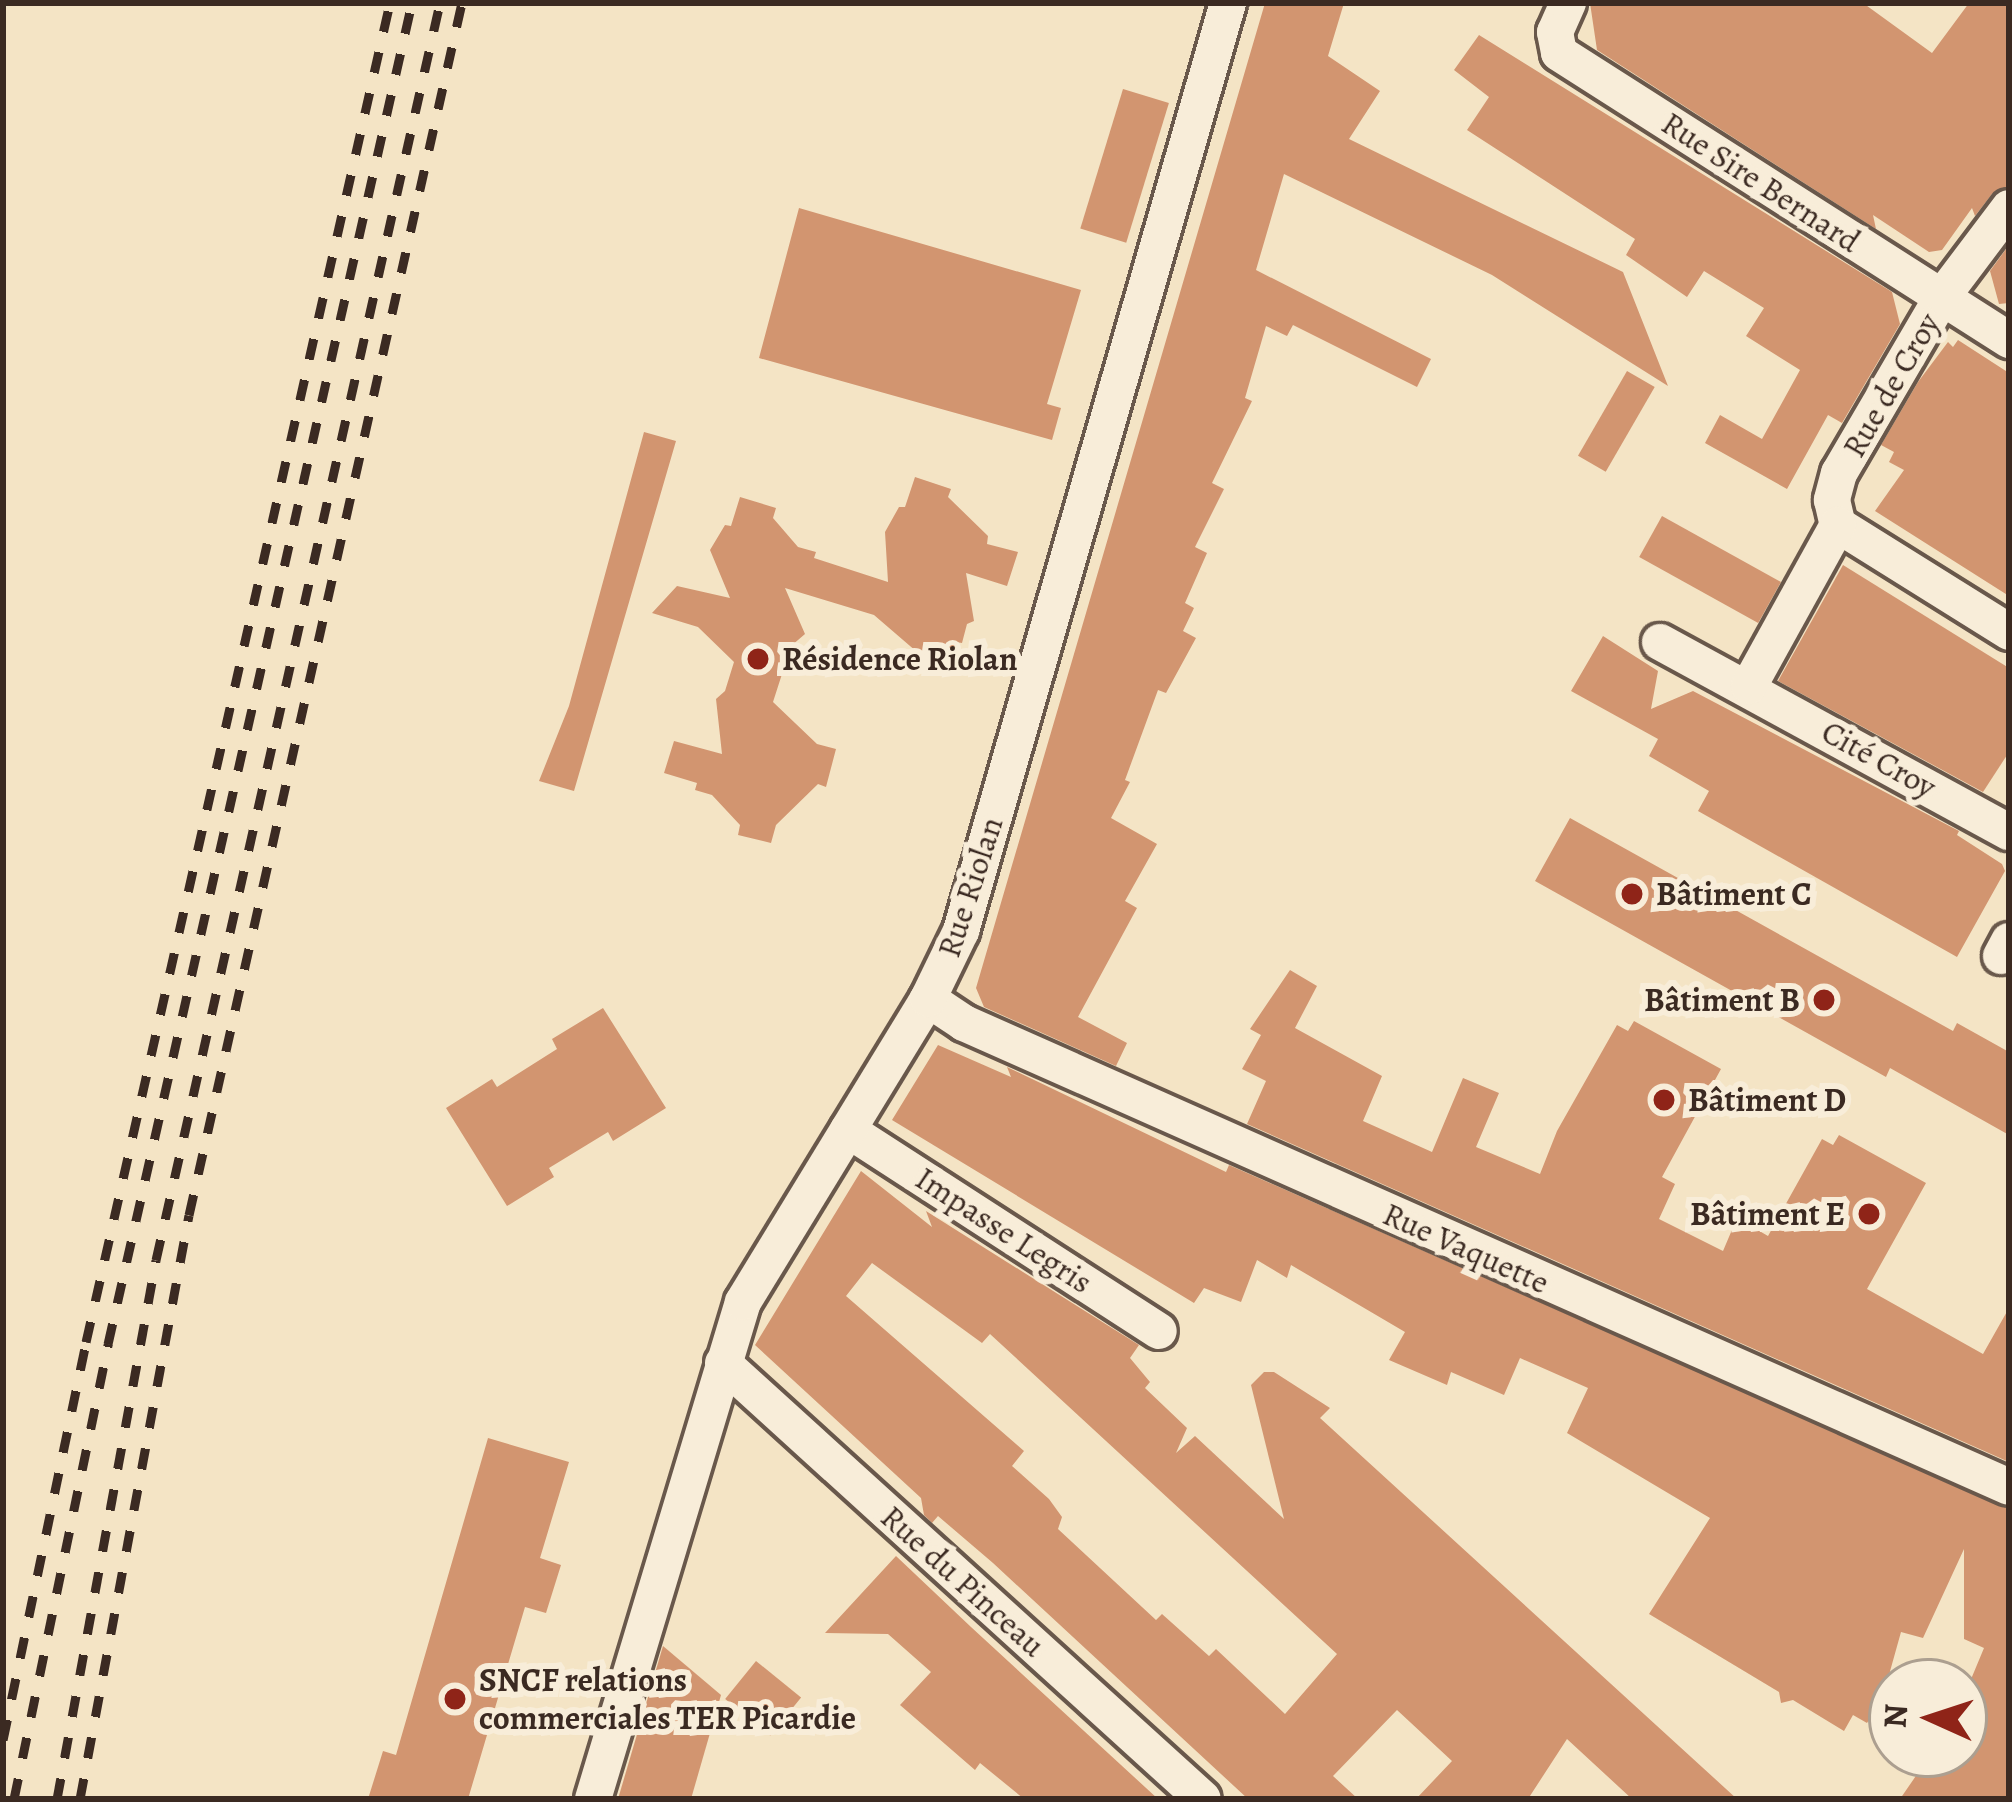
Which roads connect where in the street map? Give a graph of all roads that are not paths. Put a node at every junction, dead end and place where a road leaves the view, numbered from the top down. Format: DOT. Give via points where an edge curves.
graph roads {
  1 [pos="1228,3"];
  2 [pos="1568,3"];
  3 [pos="2009,208"];
  4 [pos="1942,297"];
  5 [pos="2009,340"];
  6 [pos="1838,525"];
  7 [pos="2009,632"];
  8 [pos="1660,642"];
  9 [pos="1749,686"];
  10 [pos="2009,832"];
  11 [pos="928,999"];
  12 [pos="848,1130"];
  13 [pos="1159,1331"];
  14 [pos="723,1363"];
  15 [pos="2009,1486"];
  16 [pos="593,1799"];
  17 [pos="1203,1799"];
  1 -- 11 [label="street, Rue Riolan" via="962,931"];
  2 -- 4 [label="street, Rue Sire Bernard" via="1555,32 1559,53"];
  3 -- 4 [label="street, Rue de Croy"];
  4 -- 5 [label="street, Rue Sire Bernard"];
  4 -- 6 [label="street, Rue de Croy" via="1839,473 1832,500"];
  6 -- 7 [label="street"];
  6 -- 9 [label="street"];
  8 -- 9 [label="street, Cité Croy"];
  9 -- 10 [label="street, Cité Croy"];
  11 -- 12 [label="street, Rue Riolan"];
  11 -- 15 [label="street, Rue Vaquette" via="964,1023"];
  12 -- 13 [label="street, Impasse Legris"];
  12 -- 14 [label="street, Rue Riolan" via="743,1302"];
  14 -- 16 [label="street, Rue Riolan"];
  14 -- 17 [label="street, Rue du Pinceau"];
}
